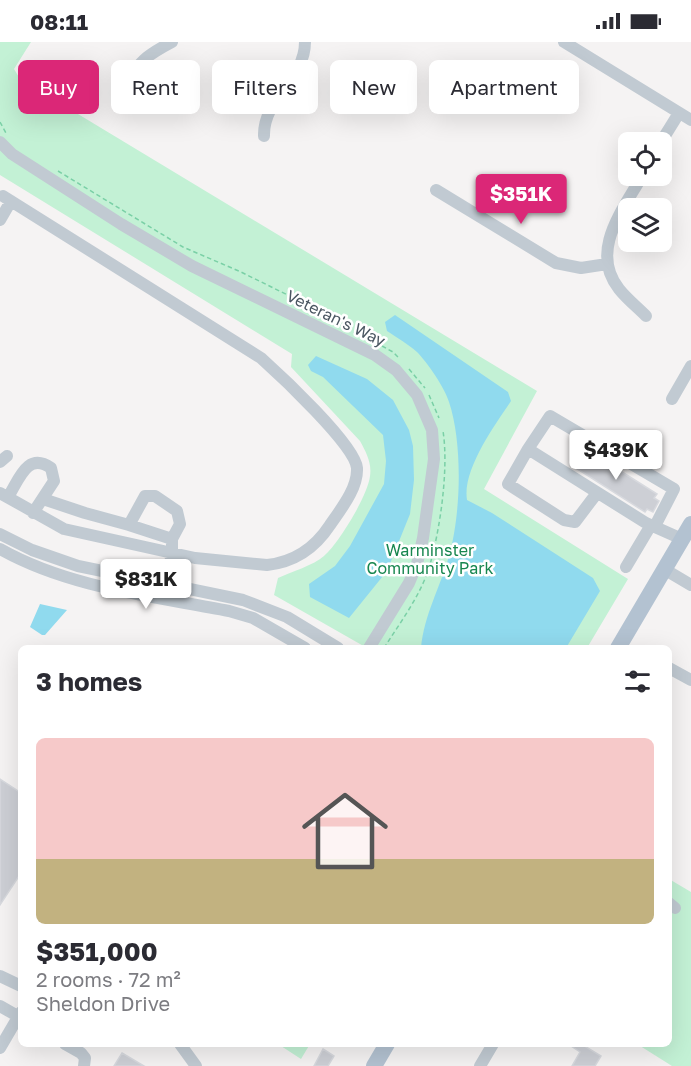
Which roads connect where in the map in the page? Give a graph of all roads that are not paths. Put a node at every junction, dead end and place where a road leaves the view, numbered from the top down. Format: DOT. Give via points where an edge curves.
graph roads {
  1 [pos="172,42"];
  2 [pos="305,42"];
  3 [pos="564,42"];
  4 [pos="143,60"];
  5 [pos="679,113"];
  6 [pos="691,120"];
  7 [pos="667,132"];
  8 [pos="264,136"];
  9 [pos="3,138"];
  10 [pos="636,186"];
  11 [pos="436,190"];
  12 [pos="0,220"];
  13 [pos="607,264"];
  14 [pos="646,316"];
  15 [pos="691,366"];
  16 [pos="672,399"];
  17 [pos="528,449"];
  18 [pos="597,493"];
  19 [pos="4,495"];
  20 [pos="43,499"];
  21 [pos="33,513"];
  22 [pos="129,525"];
  23 [pos="653,526"];
  24 [pos="688,529"];
  25 [pos="0,534"];
  26 [pos="172,540"];
  27 [pos="0,549"];
  28 [pos="172,553"];
  29 [pos="626,567"];
  30 [pos="664,569"];
  31 [pos="166,584"];
  32 [pos="691,585"];
  33 [pos="300,645"];
  34 [pos="333,645"];
  35 [pos="371,645"];
  36 [pos="625,645"];
  37 [pos="672,670"];
  38 [pos="691,680"];
  39 [pos="0,976"];
  40 [pos="18,985"];
  41 [pos="0,1006"];
  42 [pos="18,1015"];
  43 [pos="18,1019"];
  44 [pos="70,1047"];
  45 [pos="182,1047"];
  46 [pos="385,1047"];
  47 [pos="491,1047"];
  48 [pos="0,1048"];
  49 [pos="84,1066"];
  50 [pos="196,1066"];
  51 [pos="374,1066"];
  52 [pos="480,1066"];
  1 -- 4 [label="street"];
  2 -- 8 [label="street" via="299,66 268,113"];
  3 -- 5 [label="street"];
  5 -- 6 [label="street"];
  5 -- 7 [label="street"];
  9 -- 35 [label="street, Veteran's Way" via="12,154 192,266 386,361 417,395 432,430 434,453 423,538 414,572"];
  10 -- 13 [label="street" via="611,231"];
  11 -- 13 [label="street" via="556,263 580,268"];
  12 -- 28 [label="street" via="7,198 261,358 352,453 356,478 351,492 318,542 299,556 260,565"];
  13 -- 14 [label="street" via="619,289"];
  15 -- 16 [label="street"];
  17 -- 18 [label="street"];
  17 -- 18 [label="street" via="508,484 564,520 575,522"];
  17 -- 23 [label="street" via="550,416 674,489"];
  18 -- 23 [label="street"];
  19 -- 20 [label="street" via="28,465 38,462 51,468 54,476"];
  19 -- 21 [label="street"];
  20 -- 21 [label="street"];
  20 -- 22 [label="street"];
  21 -- 28 [label="street" via="64,529"];
  22 -- 26 [label="street"];
  22 -- 26 [label="street" via="145,496 155,496 177,511 180,524"];
  23 -- 24 [label="street"];
  23 -- 29 [label="street"];
  24 -- 30 [label="main road"];
  25 -- 31 [label="street" via="61,561"];
  26 -- 28 [label="street"];
  27 -- 33 [label="street" via="34,566 78,580 253,618"];
  28 -- 31 [label="street"];
  30 -- 32 [label="street"];
  30 -- 36 [label="main road"];
  31 -- 34 [label="street" via="272,610"];
  37 -- 38 [label="street"];
  39 -- 40 [label="street"];
  41 -- 42 [label="street"];
  43 -- 48 [label="street"];
  44 -- 49 [label="street" via="85,1058"];
  45 -- 50 [label="street"];
  46 -- 51 [label="main road"];
  47 -- 52 [label="street"];
}
